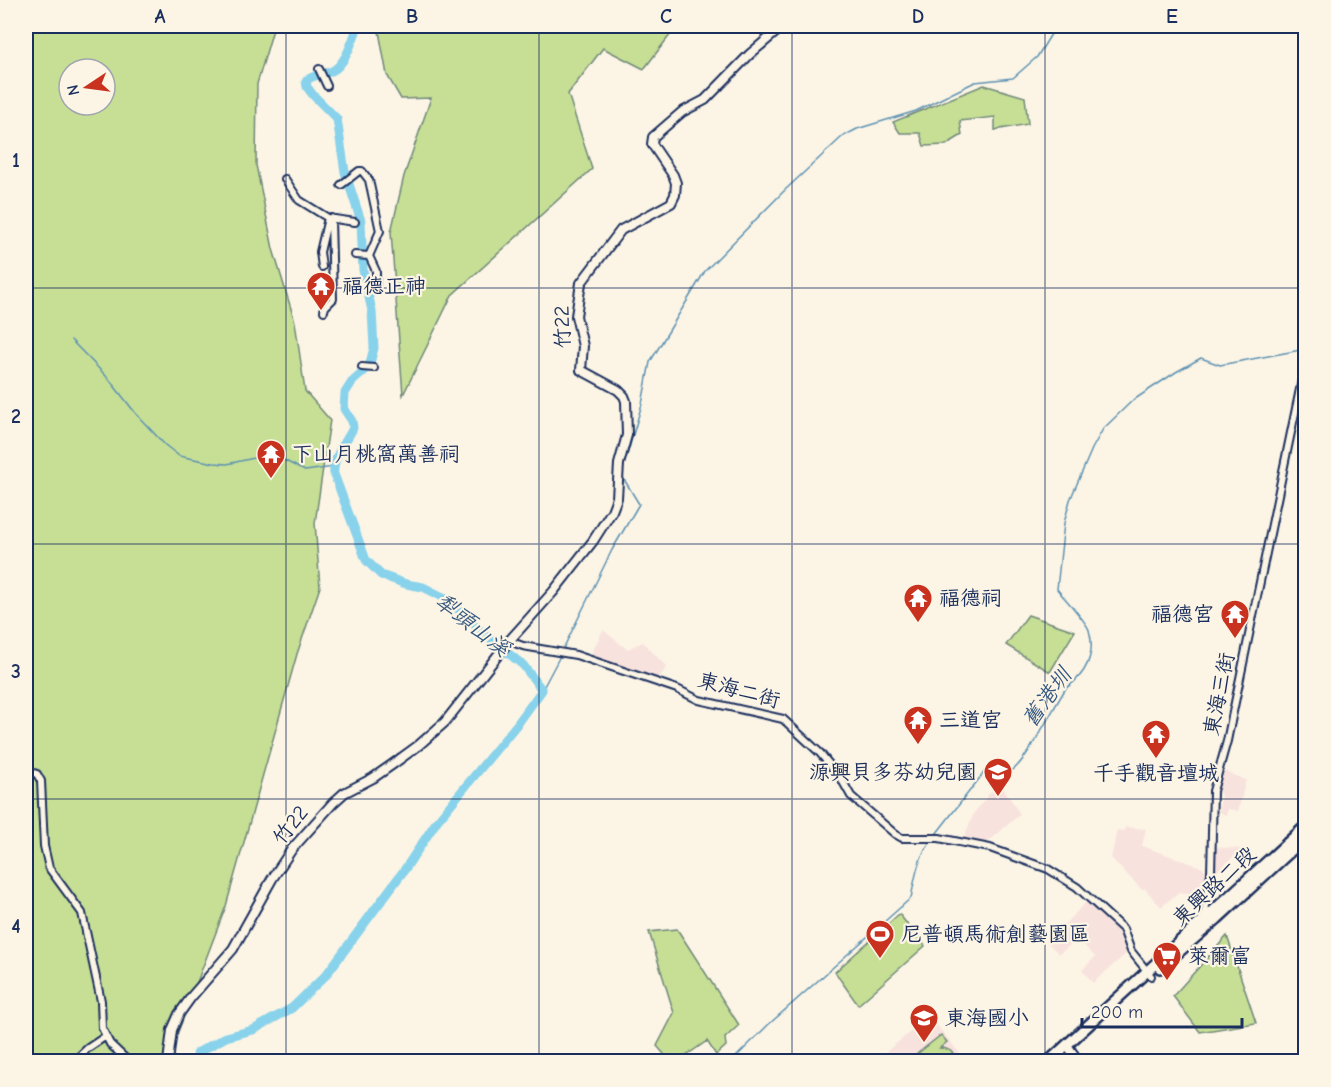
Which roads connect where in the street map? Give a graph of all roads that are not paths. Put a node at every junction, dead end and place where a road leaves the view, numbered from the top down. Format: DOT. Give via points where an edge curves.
graph roads {
  1 [pos="783,26"];
  2 [pos="320,71"];
  3 [pos="327,86"];
  4 [pos="285,179"];
  5 [pos="345,181"];
  6 [pos="330,218"];
  7 [pos="355,222"];
  8 [pos="322,267"];
  9 [pos="376,285"];
  10 [pos="324,310"];
  11 [pos="1305,360"];
  12 [pos="364,368"];
  13 [pos="374,368"];
  14 [pos="509,640"];
  15 [pos="26,775"];
  16 [pos="1305,826"];
  17 [pos="1305,837"];
  18 [pos="1204,925"];
  19 [pos="1149,975"];
  20 [pos="106,1036"];
  21 [pos="1064,1054"];
  22 [pos="73,1062"];
  23 [pos="129,1062"];
  24 [pos="168,1062"];
  25 [pos="1048,1062"];
  26 [pos="1079,1062"];
  1 -- 14 [label="street, 竹22 / 竹22" via="705,100 682,112 653,137 652,144 673,175 675,195 671,203 621,230 581,284 576,316 583,346 581,370 618,390 626,401 627,435 619,464 617,498 587,549"];
  2 -- 3 [label="street"];
  4 -- 6 [label="street" via="299,200"];
  5 -- 9 [label="street" via="362,171 369,180 380,231 362,256 376,271"];
  6 -- 7 [label="street"];
  6 -- 8 [label="street" via="320,252"];
  6 -- 10 [label="street" via="333,299"];
  11 -- 18 [label="street, 東海三街" via="1227,741 1213,791 1211,873"];
  12 -- 13 [label="street"];
  14 -- 19 [label="street, 東海二街" via="570,654 699,700 783,719 820,753 851,795 895,834 990,848 1048,869 1077,887 1123,928 1131,951"];
  14 -- 24 [label="street, 竹22 / 竹22" via="445,722 393,764 333,802 292,849 233,949 179,1014 172,1030"];
  15 -- 20 [label="street" via="38,774 41,781 49,868 82,913 87,928"];
  16 -- 18 [label="main road, 東興路二段"];
  17 -- 18 [label="main road, 東興路二段"];
  18 -- 19 [label="main road, 東興路二段"];
  19 -- 21 [label="main road, 東興路二段"];
  20 -- 22 [label="street"];
  20 -- 23 [label="street"];
  21 -- 25 [label="main road, 東興路二段"];
  21 -- 26 [label="street"];
}
